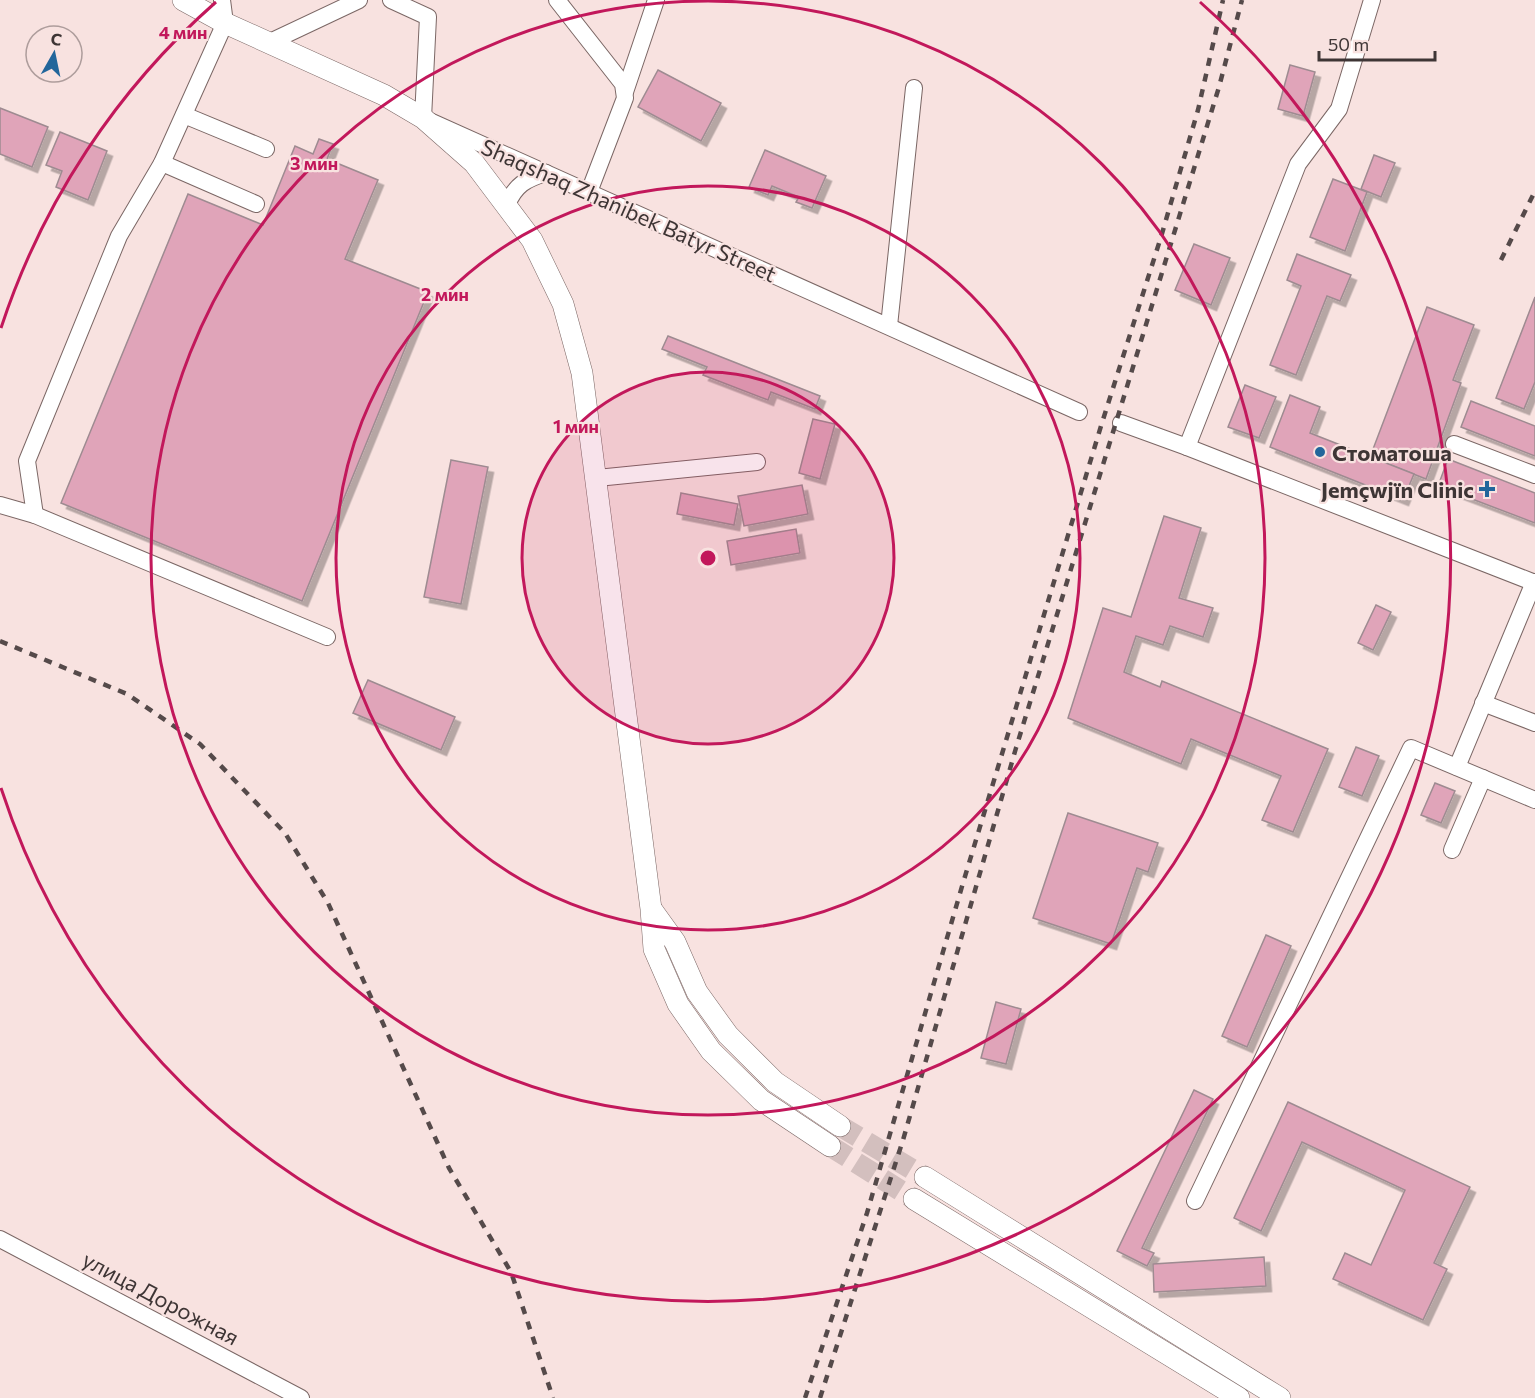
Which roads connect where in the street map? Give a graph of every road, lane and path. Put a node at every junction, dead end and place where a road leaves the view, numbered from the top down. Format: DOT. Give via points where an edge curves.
graph roads {
  1 [pos="183,0"];
  2 [pos="222,0"];
  3 [pos="359,0"];
  4 [pos="391,0"];
  5 [pos="557,0"];
  6 [pos="656,0"];
  7 [pos="1372,0"];
  8 [pos="225,23"];
  9 [pos="268,43"];
  10 [pos="914,88"];
  11 [pos="625,92"];
  12 [pos="184,115"];
  13 [pos="423,118"];
  14 [pos="266,149"];
  15 [pos="162,163"];
  16 [pos="546,173"];
  17 [pos="589,192"];
  18 [pos="256,204"];
  19 [pos="507,205"];
  20 [pos="889,326"];
  21 [pos="1079,412"];
  22 [pos="1121,423"];
  23 [pos="1454,444"];
  24 [pos="1187,447"];
  25 [pos="757,462"];
  26 [pos="1535,475"];
  27 [pos="597,478"];
  28 [pos="0,505"];
  29 [pos="34,515"];
  30 [pos="1534,582"];
  31 [pos="327,637"];
  32 [pos="1483,703"];
  33 [pos="1535,723"];
  34 [pos="1456,767"];
  35 [pos="1483,778"];
  36 [pos="1535,800"];
  37 [pos="1452,850"];
  38 [pos="651,909"];
  39 [pos="840,1126"];
  40 [pos="830,1146"];
  41 [pos="925,1177"];
  42 [pos="914,1199"];
  43 [pos="1195,1201"];
  44 [pos="0,1239"];
  45 [pos="301,1398"];
  46 [pos="1239,1398"];
  47 [pos="1280,1398"];
  1 -- 8 [label="main road, Shaqshaq Zhanibek Batyr Street"];
  2 -- 8 [label="street"];
  3 -- 9 [label="street"];
  4 -- 13 [label="street" via="428,17"];
  5 -- 11 [label="street" via="623,84"];
  6 -- 11 [label="street"];
  7 -- 24 [label="street" via="1339,109 1298,164"];
  8 -- 9 [label="main road, Shaqshaq Zhanibek Batyr Street"];
  8 -- 12 [label="street"];
  9 -- 13 [label="main road, Shaqshaq Zhanibek Batyr Street" via="384,95"];
  10 -- 20 [label="street"];
  11 -- 17 [label="street"];
  12 -- 14 [label="street"];
  12 -- 15 [label="street"];
  13 -- 16 [label="street, Shaqshaq Zhanibek Batyr Street"];
  13 -- 19 [label="main road" via="474,164"];
  15 -- 18 [label="street"];
  15 -- 29 [label="street" via="119,236 27,461"];
  16 -- 17 [label="street, Shaqshaq Zhanibek Batyr Street"];
  16 -- 19 [label="street" via="528,178 517,187"];
  17 -- 20 [label="street, Shaqshaq Zhanibek Batyr Street"];
  19 -- 27 [label="main road" via="532,240 563,304 582,373"];
  20 -- 21 [label="street, Shaqshaq Zhanibek Batyr Street"];
  22 -- 24 [label="street"];
  23 -- 26 [label="street"];
  24 -- 30 [label="street"];
  25 -- 27 [label="street"];
  27 -- 38 [label="main road"];
  28 -- 29 [label="street"];
  29 -- 31 [label="street"];
  30 -- 32 [label="street"];
  32 -- 33 [label="street"];
  32 -- 34 [label="street"];
  34 -- 35 [label="street"];
  34 -- 43 [label="street" via="1411,748"];
  35 -- 36 [label="street"];
  35 -- 37 [label="street"];
  38 -- 39 [label="main road" via="675,942 697,992 728,1035 775,1082"];
  38 -- 40 [label="main road" via="654,949 678,1004 711,1051 761,1100"];
  41 -- 47 [label="main road"];
  42 -- 46 [label="main road"];
  44 -- 45 [label="street, улица Дорожная"];
}
